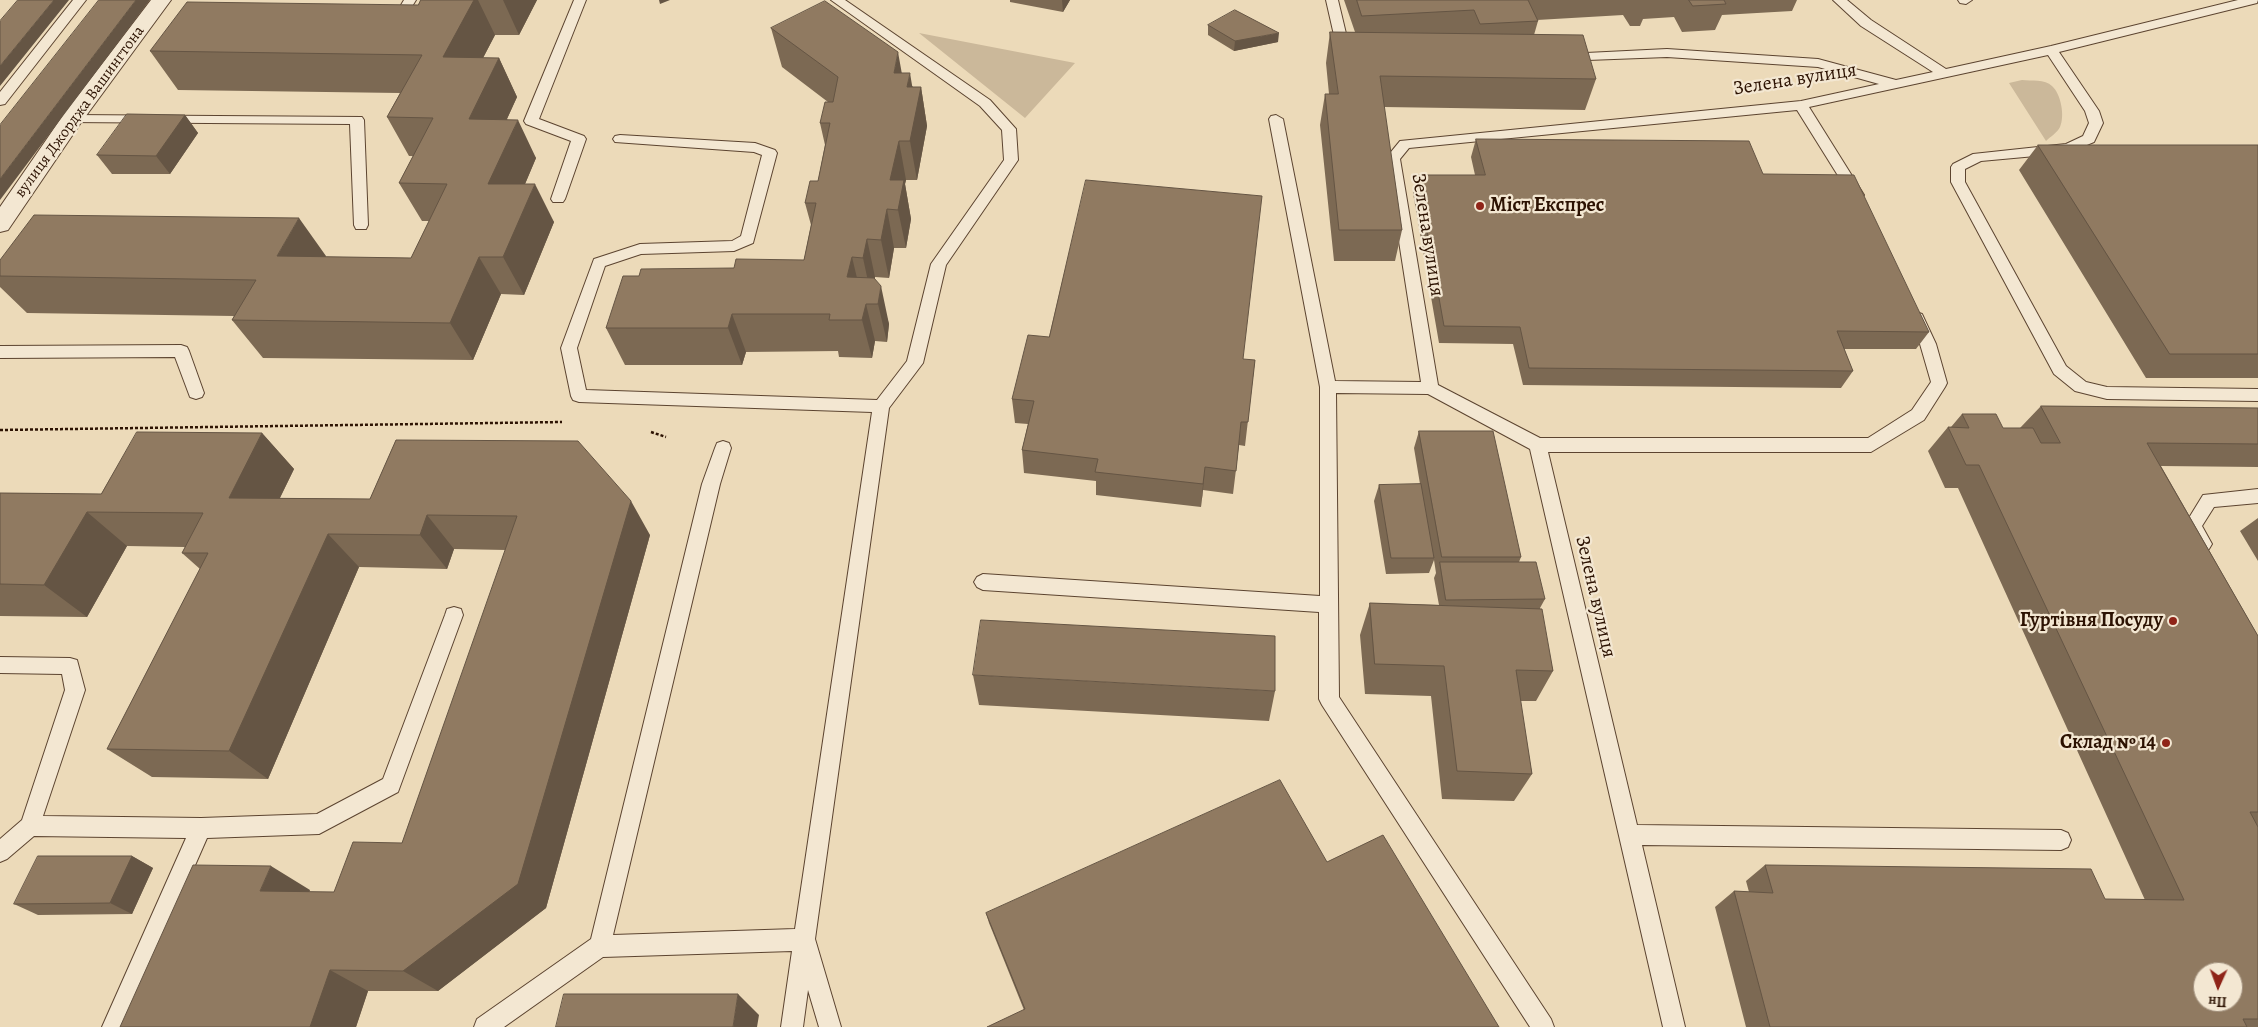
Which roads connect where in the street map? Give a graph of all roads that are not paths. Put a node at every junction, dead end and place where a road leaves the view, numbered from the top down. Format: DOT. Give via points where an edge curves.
graph roads {
  1 [pos="80,0"];
  2 [pos="160,0"];
  3 [pos="580,0"];
  4 [pos="837,0"];
  5 [pos="1332,0"];
  6 [pos="1839,0"];
  7 [pos="2253,0"];
  8 [pos="2050,50"];
  9 [pos="1362,55"];
  10 [pos="1557,58"];
  11 [pos="1945,74"];
  12 [pos="1897,84"];
  13 [pos="0,101"];
  14 [pos="1801,105"];
  15 [pos="72,119"];
  16 [pos="1276,119"];
  17 [pos="620,139"];
  18 [pos="558,199"];
  19 [pos="1865,210"];
  20 [pos="0,224"];
  21 [pos="361,225"];
  22 [pos="1907,300"];
  23 [pos="0,352"];
  24 [pos="1328,387"];
  25 [pos="1430,388"];
  26 [pos="196,393"];
  27 [pos="2258,395"];
  28 [pos="881,406"];
  29 [pos="1538,445"];
  30 [pos="723,448"];
  31 [pos="2258,496"];
  32 [pos="2212,559"];
  33 [pos="983,582"];
  34 [pos="1329,604"];
  35 [pos="454,615"];
  36 [pos="0,665"];
  37 [pos="30,826"];
  38 [pos="201,828"];
  39 [pos="1629,835"];
  40 [pos="2061,840"];
  41 [pos="0,852"];
  42 [pos="804,940"];
  43 [pos="600,946"];
  44 [pos="113,1027"];
  45 [pos="485,1027"];
  46 [pos="792,1027"];
  47 [pos="830,1027"];
  48 [pos="1543,1027"];
  49 [pos="1674,1027"];
  1 -- 13 [label="lane"];
  2 -- 15 [label="street, вулиця Джорджа Вашингтона"];
  3 -- 18 [label="lane" via="531,121 579,139"];
  4 -- 28 [label="lane" via="985,103 1009,129 1011,160 939,264 915,364"];
  5 -- 9 [label="lane" via="1342,44"];
  6 -- 11 [label="lane" via="1866,23"];
  7 -- 8 [label="lane, Зелена вулиця"];
  8 -- 11 [label="lane, Зелена вулиця"];
  8 -- 27 [label="lane" via="2092,111 2096,123 2089,139 2068,148 1978,156 1958,167 1958,182 2060,370 2081,386 2107,393"];
  10 -- 12 [label="lane" via="1667,53 1818,63"];
  11 -- 12 [label="lane, Зелена вулиця"];
  12 -- 14 [label="lane, Зелена вулиця"];
  14 -- 19 [label="lane"];
  14 -- 25 [label="lane, Зелена вулиця" via="1405,144 1393,158"];
  15 -- 20 [label="street, вулиця Джорджа Вашингтона"];
  15 -- 21 [label="lane" via="357,120"];
  16 -- 24 [label="lane"];
  17 -- 28 [label="lane" via="755,148 770,153 748,239 734,246 640,249 599,263 569,348 579,396"];
  22 -- 29 [label="lane" via="1928,344 1939,383 1918,415 1871,445"];
  23 -- 26 [label="lane" via="181,350"];
  24 -- 25 [label="lane"];
  24 -- 34 [label="lane"];
  25 -- 29 [label="lane"];
  28 -- 42 [label="lane"];
  29 -- 39 [label="lane, Зелена вулиця"];
  30 -- 43 [label="lane"];
  31 -- 32 [label="lane" via="2209,500 2193,526"];
  33 -- 34 [label="lane"];
  34 -- 48 [label="lane" via="1330,699"];
  35 -- 38 [label="lane" via="391,785 319,824"];
  36 -- 37 [label="lane" via="70,666 75,690"];
  37 -- 38 [label="lane"];
  37 -- 41 [label="lane"];
  38 -- 44 [label="lane"];
  39 -- 40 [label="lane"];
  39 -- 49 [label="lane, Зелена вулиця"];
  42 -- 43 [label="lane"];
  42 -- 46 [label="lane"];
  42 -- 47 [label="lane"];
  43 -- 45 [label="lane"];
}
